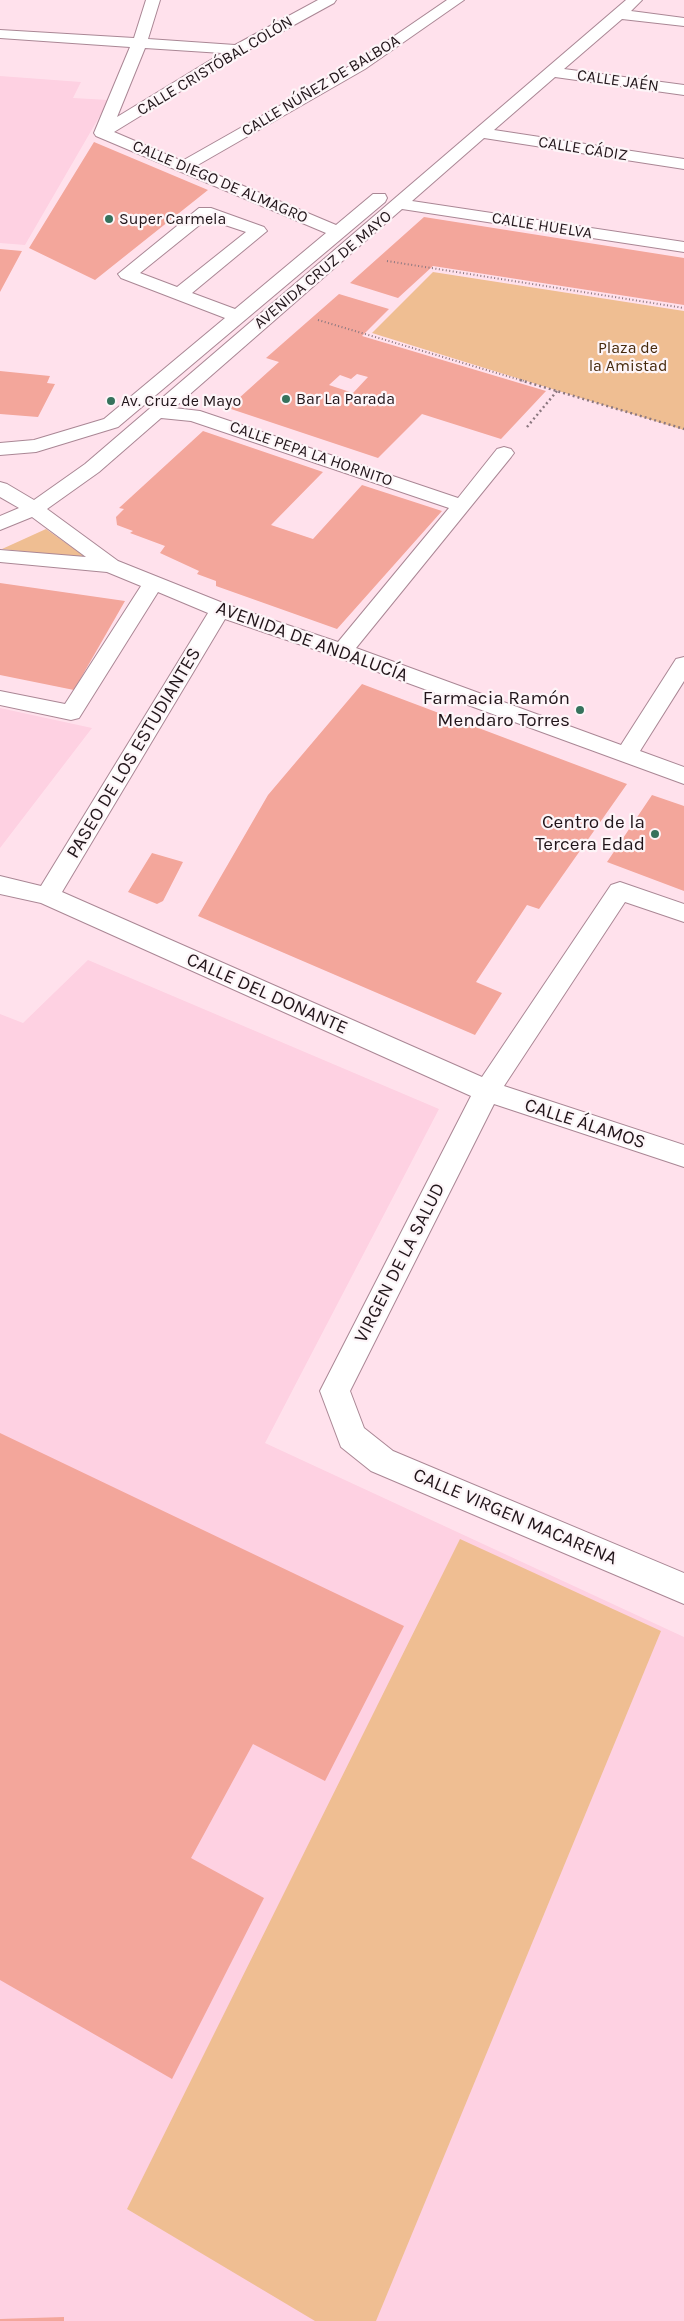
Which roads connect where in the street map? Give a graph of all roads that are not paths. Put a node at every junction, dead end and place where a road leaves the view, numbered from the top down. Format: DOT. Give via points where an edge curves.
graph roads {
  1 [pos="153,0"];
  2 [pos="329,0"];
  3 [pos="457,0"];
  4 [pos="635,0"];
  5 [pos="615,7"];
  6 [pos="684,22"];
  7 [pos="0,34"];
  8 [pos="139,45"];
  9 [pos="238,50"];
  10 [pos="551,72"];
  11 [pos="684,90"];
  12 [pos="102,133"];
  13 [pos="482,133"];
  14 [pos="684,164"];
  15 [pos="183,167"];
  16 [pos="400,204"];
  17 [pos="338,232"];
  18 [pos="684,247"];
  19 [pos="178,294"];
  20 [pos="236,316"];
  21 [pos="158,412"];
  22 [pos="0,449"];
  23 [pos="504,453"];
  24 [pos="0,488"];
  25 [pos="462,506"];
  26 [pos="34,509"];
  27 [pos="0,524"];
  28 [pos="0,556"];
  29 [pos="111,566"];
  30 [pos="153,583"];
  31 [pos="220,610"];
  32 [pos="342,651"];
  33 [pos="684,664"];
  34 [pos="0,698"];
  35 [pos="626,755"];
  36 [pos="684,776"];
  37 [pos="0,885"];
  38 [pos="47,896"];
  39 [pos="684,913"];
  40 [pos="487,1091"];
  41 [pos="684,1156"];
  42 [pos="352,1437"];
  43 [pos="684,1589"];
  1 -- 8 [label="street"];
  2 -- 9 [label="street, CALLE CRISTÓBAL COLÓN"];
  3 -- 15 [label="street, CALLE NÚÑEZ DE BALBOA" via="360,66"];
  4 -- 5 [label="street, AVENIDA CRUZ DE MAYO"];
  5 -- 6 [label="street"];
  5 -- 10 [label="street, AVENIDA CRUZ DE MAYO"];
  5 -- 17 [label="street, AVENIDA CRUZ DE MAYO"];
  7 -- 8 [label="street"];
  8 -- 9 [label="street"];
  8 -- 12 [label="street"];
  9 -- 12 [label="street, CALLE CRISTÓBAL COLÓN"];
  10 -- 11 [label="street, CALLE JAÉN"];
  10 -- 13 [label="street, AVENIDA CRUZ DE MAYO"];
  12 -- 15 [label="street, CALLE DIEGO DE ALMAGRO"];
  13 -- 14 [label="street, CALLE CÁDIZ"];
  13 -- 16 [label="street, AVENIDA CRUZ DE MAYO"];
  15 -- 17 [label="street, CALLE DIEGO DE ALMAGRO"];
  16 -- 18 [label="street, CALLE HUELVA"];
  16 -- 21 [label="street, AVENIDA CRUZ DE MAYO"];
  17 -- 20 [label="street, AVENIDA CRUZ DE MAYO"];
  19 -- 19 [label="street" via="128,274 205,212 258,231"];
  19 -- 20 [label="street"];
  20 -- 22 [label="street, AVENIDA CRUZ DE MAYO" via="110,423 36,446"];
  21 -- 25 [label="street, CALLE PEPA LA HORNITO" via="193,415"];
  21 -- 26 [label="street, AVENIDA CRUZ DE MAYO" via="92,468"];
  23 -- 25 [label="street"];
  24 -- 26 [label="street, AVENIDA DE ANDALUCÍA"];
  25 -- 32 [label="street"];
  26 -- 27 [label="street, AVENIDA CRUZ DE MAYO"];
  26 -- 29 [label="street, AVENIDA DE ANDALUCÍA"];
  28 -- 29 [label="street, AVENIDA DE ANDALUCÍA"];
  29 -- 30 [label="street, AVENIDA DE ANDALUCÍA"];
  30 -- 31 [label="street, AVENIDA DE ANDALUCÍA"];
  30 -- 34 [label="street" via="71,713"];
  31 -- 32 [label="street, AVENIDA DE ANDALUCÍA"];
  31 -- 38 [label="street, PASEO DE LOS ESTUDIANTES"];
  32 -- 35 [label="street, AVENIDA DE ANDALUCÍA"];
  33 -- 35 [label="street"];
  35 -- 36 [label="street, AVENIDA DE ANDALUCÍA"];
  37 -- 38 [label="street, CALLE DEL DONANTE"];
  38 -- 40 [label="street, CALLE DEL DONANTE"];
  39 -- 40 [label="street, VIRGEN DE LA SALUD" via="620,891"];
  40 -- 41 [label="street, CALLE ÁLAMOS"];
  40 -- 42 [label="street, VIRGEN DE LA SALUD" via="335,1391"];
  42 -- 43 [label="street, CALLE VIRGEN MACARENA" via="382,1461"];
}
